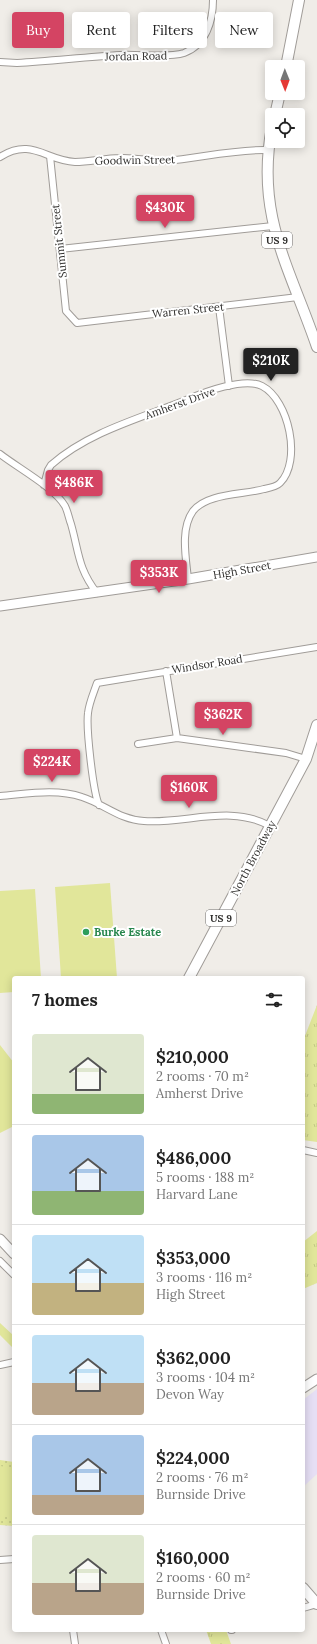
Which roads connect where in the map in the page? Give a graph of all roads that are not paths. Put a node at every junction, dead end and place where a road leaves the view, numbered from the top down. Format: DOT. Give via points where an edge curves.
graph roads {
  1 [pos="213,0"];
  2 [pos="299,0"];
  3 [pos="287,60"];
  4 [pos="0,62"];
  5 [pos="268,150"];
  6 [pos="50,156"];
  7 [pos="0,157"];
  8 [pos="273,226"];
  9 [pos="60,249"];
  10 [pos="298,297"];
  11 [pos="219,307"];
  12 [pos="77,323"];
  13 [pos="317,347"];
  14 [pos="229,386"];
  15 [pos="0,454"];
  16 [pos="44,485"];
  17 [pos="317,557"];
  18 [pos="188,579"];
  19 [pos="97,593"];
  20 [pos="0,606"];
  21 [pos="317,646"];
  22 [pos="166,671"];
  23 [pos="317,726"];
  24 [pos="177,738"];
  25 [pos="138,744"];
  26 [pos="317,748"];
  27 [pos="306,759"];
  28 [pos="0,796"];
  29 [pos="99,805"];
  30 [pos="270,826"];
  31 [pos="190,976"];
  32 [pos="305,1150"];
  33 [pos="317,1153"];
  34 [pos="0,1239"];
  35 [pos="12,1252"];
  36 [pos="0,1261"];
  37 [pos="12,1273"];
  38 [pos="12,1362"];
  39 [pos="0,1365"];
  40 [pos="317,1379"];
  41 [pos="305,1387"];
  42 [pos="12,1559"];
  43 [pos="0,1560"];
  44 [pos="305,1590"];
  45 [pos="317,1604"];
  46 [pos="305,1607"];
  47 [pos="73,1632"];
  48 [pos="163,1632"];
  49 [pos="75,1644"];
  50 [pos="166,1644"];
  1 -- 4 [label="street, Jordan Road" via="207,32 184,53"];
  2 -- 3 [label="main road"];
  5 -- 6 [label="street, Goodwin Street" via="164,161 120,158 75,162"];
  5 -- 8 [label="main road, US 9" via="268,192"];
  6 -- 7 [label="street, Goodwin Street" via="27,149 15,150"];
  6 -- 9 [label="street, Summit Street"];
  8 -- 9 [label="street"];
  8 -- 10 [label="main road, US 9"];
  9 -- 12 [label="street, Summit Street" via="66,311"];
  10 -- 11 [label="street, Warren Street"];
  10 -- 13 [label="main road, US 9"];
  11 -- 12 [label="street, Warren Street"];
  11 -- 14 [label="street"];
  14 -- 16 [label="street, Amherst Drive" via="206,392 91,438 51,465"];
  14 -- 18 [label="street, Amherst Drive" via="256,384 263,386 276,397 286,416 291,448 290,468 279,484 254,492 208,500 194,510 187,527"];
  15 -- 16 [label="street"];
  16 -- 19 [label="street" via="66,507 84,574"];
  17 -- 18 [label="street, High Street"];
  18 -- 19 [label="street, High Street"];
  19 -- 20 [label="street, High Street"];
  21 -- 22 [label="street, Windsor Road"];
  22 -- 24 [label="street"];
  22 -- 29 [label="street, Windsor Road" via="97,683 88,711 87,729"];
  23 -- 27 [label="main road, US 9"];
  24 -- 25 [label="street"];
  24 -- 27 [label="street" via="286,753"];
  26 -- 27 [label="main road, US 9"];
  27 -- 30 [label="main road, North Broadway / US 9"];
  28 -- 29 [label="street" via="54,792 82,797"];
  29 -- 30 [label="street" via="129,820 144,822 216,815 250,817"];
  30 -- 31 [label="main road, North Broadway / US 9"];
  32 -- 33 [label="street"];
  34 -- 35 [label="street"];
  36 -- 37 [label="street"];
  38 -- 39 [label="street"];
  40 -- 41 [label="street"];
  42 -- 43 [label="street"];
  44 -- 45 [label="main road"];
  45 -- 46 [label="street"];
  47 -- 49 [label="street"];
  48 -- 50 [label="street"];
}
